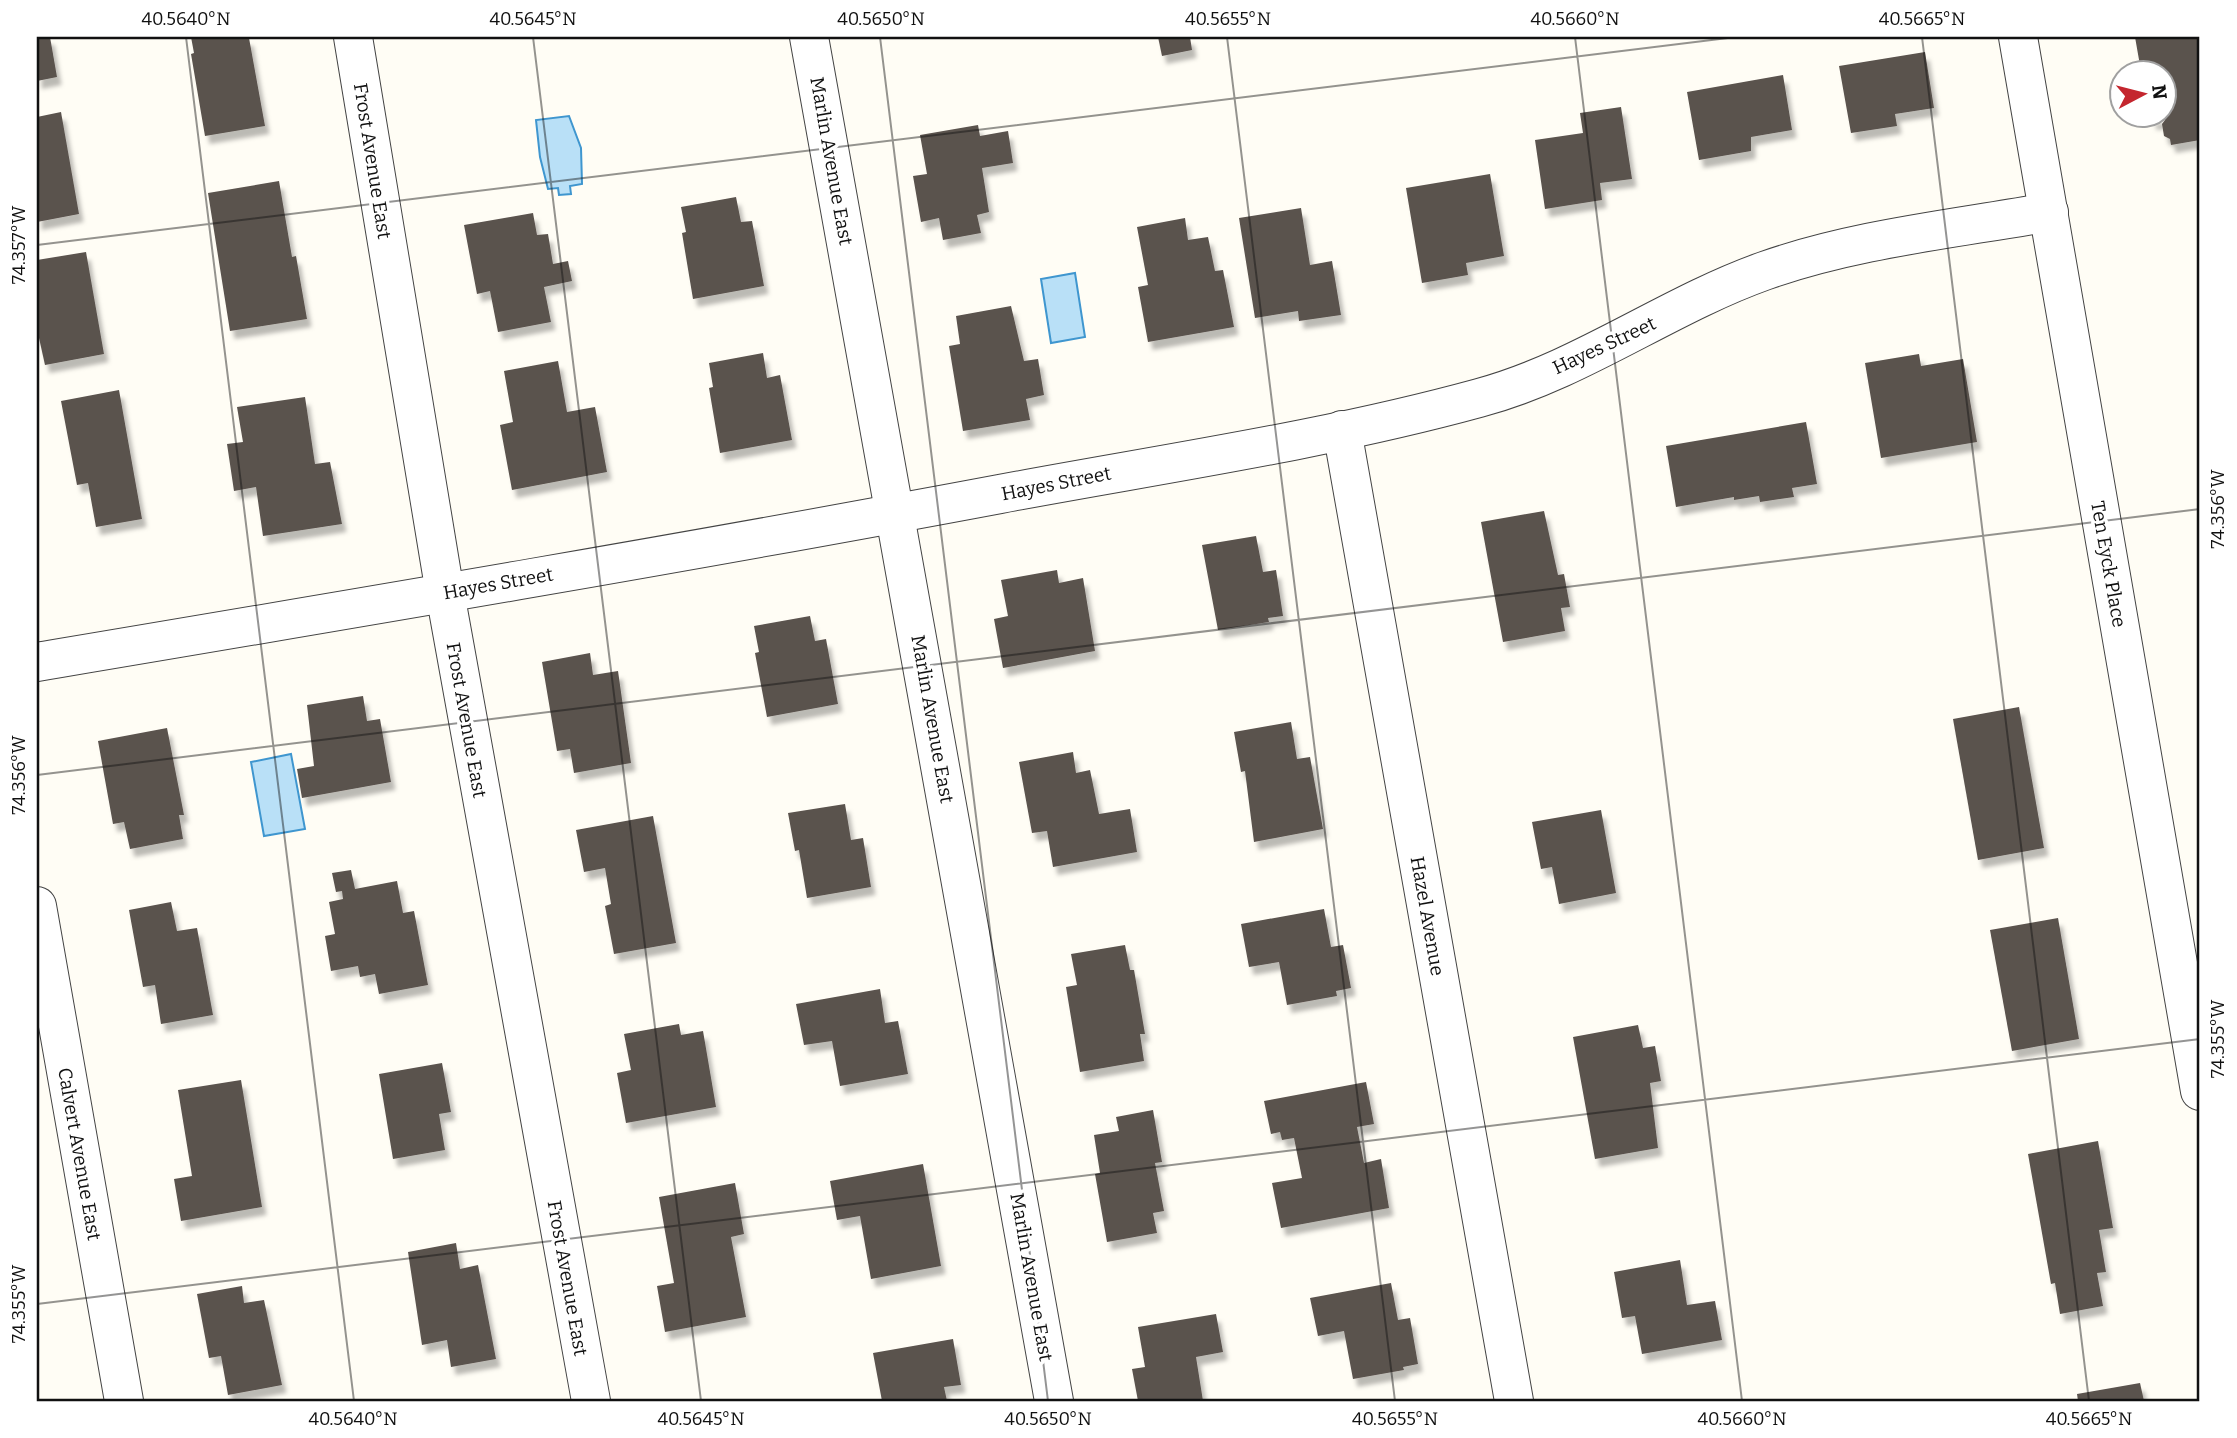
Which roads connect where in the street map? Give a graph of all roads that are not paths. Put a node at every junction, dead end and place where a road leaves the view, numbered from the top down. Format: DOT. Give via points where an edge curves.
graph roads {
  1 [pos="353,37"];
  2 [pos="809,37"];
  3 [pos="2018,37"];
  4 [pos="2049,212"];
  5 [pos="1342,430"];
  6 [pos="897,513"];
  7 [pos="444,593"];
  8 [pos="37,662"];
  9 [pos="37,906"];
  10 [pos="2200,1091"];
  11 [pos="124,1401"];
  12 [pos="591,1401"];
  13 [pos="1054,1401"];
  14 [pos="1514,1401"];
  1 -- 7 [label="street, Frost Avenue East"];
  2 -- 6 [label="street, Marlin Avenue East"];
  3 -- 4 [label="street, Ten Eyck Place"];
  4 -- 5 [label="street, Hayes Street" via="1848,248 1766,270 1554,370 1484,397"];
  4 -- 10 [label="street, Ten Eyck Place"];
  5 -- 6 [label="street, Hayes Street"];
  5 -- 14 [label="street, Hazel Avenue"];
  6 -- 7 [label="street, Hayes Street"];
  6 -- 13 [label="street, Marlin Avenue East"];
  7 -- 8 [label="street, Hayes Street"];
  7 -- 12 [label="street, Frost Avenue East"];
  9 -- 11 [label="street, Calvert Avenue East"];
}
